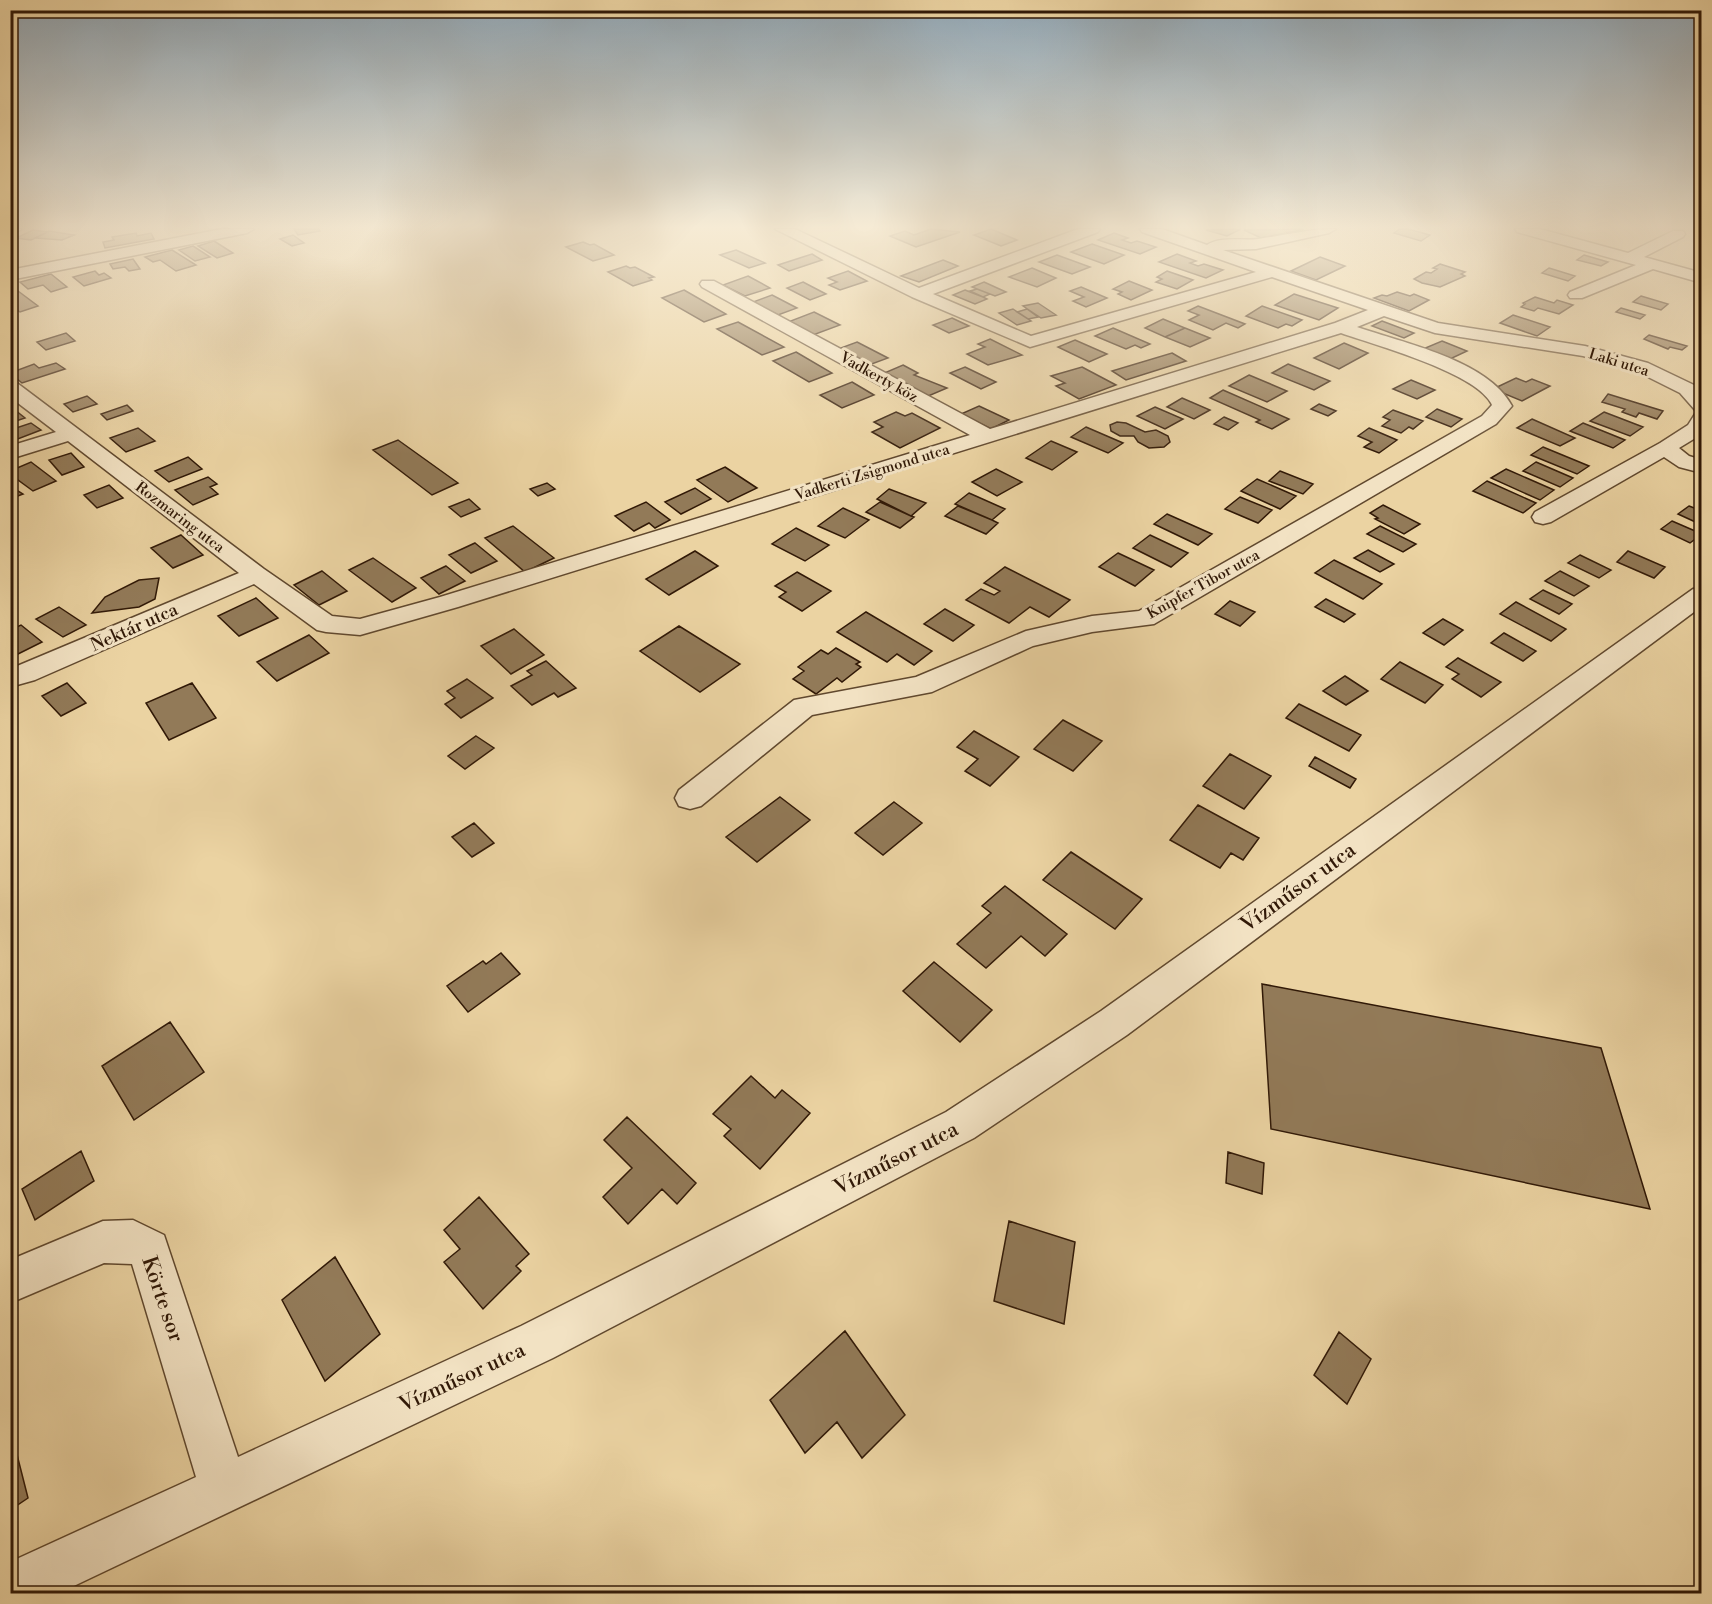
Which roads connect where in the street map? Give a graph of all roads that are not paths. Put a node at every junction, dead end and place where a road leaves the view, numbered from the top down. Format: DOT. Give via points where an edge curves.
graph roads {
  1 [pos="745,304"];
  2 [pos="941,304"];
  3 [pos="1160,304"];
  4 [pos="1360,304"];
  5 [pos="1381,311"];
  6 [pos="1341,327"];
  7 [pos="10,387"];
  8 [pos="1701,406"];
  9 [pos="1701,418"];
  10 [pos="70,434"];
  11 [pos="988,436"];
  12 [pos="1667,447"];
  13 [pos="10,453"];
  14 [pos="1701,467"];
  15 [pos="1543,517"];
  16 [pos="256,574"];
  17 [pos="1701,594"];
  18 [pos="360,627"];
  19 [pos="10,678"];
  20 [pos="690,798"];
  21 [pos="10,1282"];
  22 [pos="224,1489"];
  23 [pos="10,1589"];
  1 -- 11 [label="street, Vadkerty köz"];
  2 -- 3 [label="street" via="1030,342"];
  4 -- 5 [label="street, Laki utca"];
  5 -- 6 [label="street, Vadkerti Zsigmond utca"];
  5 -- 8 [label="street, Laki utca" via="1435,328 1585,351 1642,367 1687,389"];
  6 -- 11 [label="street, Vadkerti Zsigmond utca"];
  6 -- 20 [label="street, Knipfer Tibor utca" via="1426,357 1475,380 1494,393 1502,406 1489,420 1145,618 1092,624 1026,639 922,685 804,707"];
  7 -- 10 [label="street, Rozmaring utca"];
  9 -- 12 [label="street" via="1695,429"];
  10 -- 13 [label="street"];
  10 -- 16 [label="street, Rozmaring utca"];
  11 -- 18 [label="street, Vadkerti Zsigmond utca"];
  12 -- 14 [label="street" via="1681,461"];
  12 -- 15 [label="street"];
  16 -- 18 [label="street, Rozmaring utca" via="326,624"];
  16 -- 19 [label="street, Nektár utca"];
  17 -- 22 [label="street, Vízműsor utca" via="1114,1023 960,1125 537,1342"];
  21 -- 22 [label="street, Körte sor" via="104,1242 133,1241 149,1250"];
  22 -- 23 [label="street, Vízműsor utca"];
}
